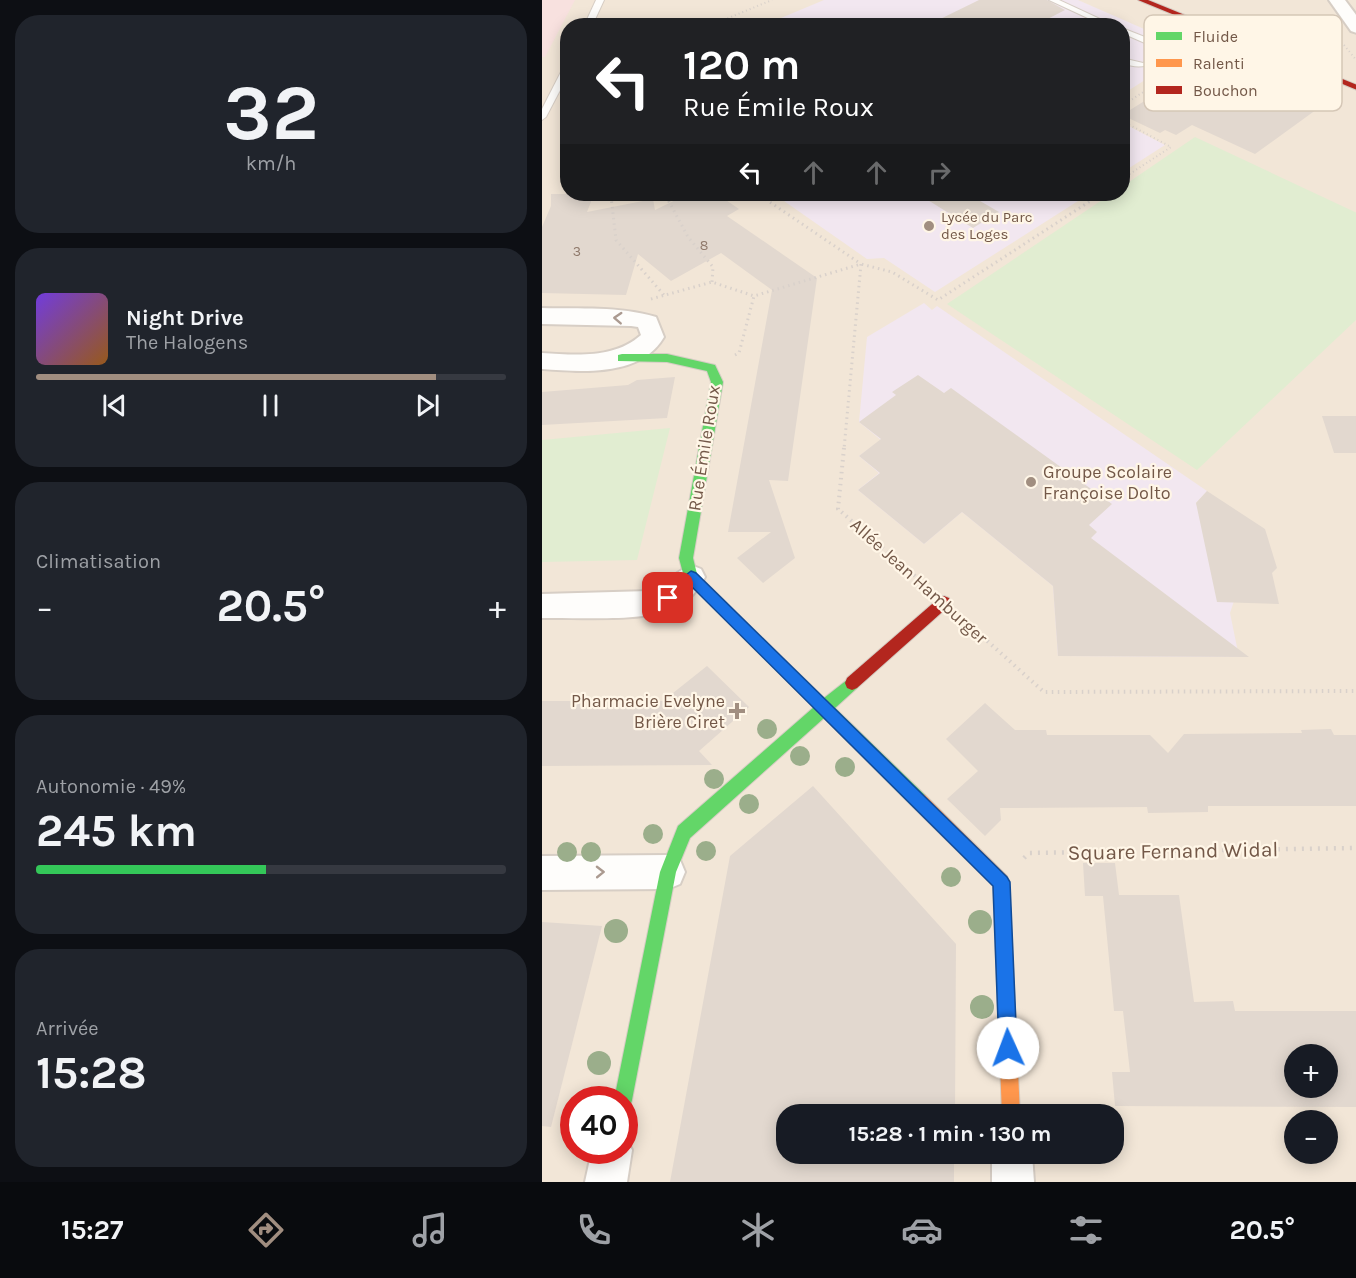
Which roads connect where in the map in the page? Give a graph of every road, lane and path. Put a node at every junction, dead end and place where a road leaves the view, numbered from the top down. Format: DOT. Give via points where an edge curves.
graph roads {
  1 [pos="600,0"];
  2 [pos="772,0"];
  3 [pos="1053,0"];
  4 [pos="1142,0"];
  5 [pos="1337,0"];
  6 [pos="1180,15"];
  7 [pos="592,18"];
  8 [pos="728,18"];
  9 [pos="1094,18"];
  10 [pos="1356,28"];
  11 [pos="1130,33"];
  12 [pos="1144,39"];
  13 [pos="560,82"];
  14 [pos="1342,82"];
  15 [pos="1356,88"];
  16 [pos="1144,92"];
  17 [pos="1130,101"];
  18 [pos="542,117"];
  19 [pos="1130,125"];
  20 [pos="1130,174"];
  21 [pos="612,201"];
  22 [pos="669,201"];
  23 [pos="768,201"];
  24 [pos="1090,201"];
  25 [pos="861,264"];
  26 [pos="712,282"];
  27 [pos="664,296"];
  28 [pos="754,296"];
  29 [pos="542,316"];
  30 [pos="631,318"];
  31 [pos="658,346"];
  32 [pos="542,361"];
  33 [pos="711,368"];
  34 [pos="691,577"];
  35 [pos="944,602"];
  36 [pos="542,606"];
  37 [pos="1356,691"];
  38 [pos="824,708"];
  39 [pos="1356,848"];
  40 [pos="668,872"];
  41 [pos="542,873"];
  42 [pos="1001,882"];
  43 [pos="626,1086"];
  44 [pos="1011,1104"];
  45 [pos="609,1164"];
  46 [pos="1012,1164"];
  47 [pos="606,1182"];
  48 [pos="1013,1182"];
  1 -- 7 [label="lane"];
  2 -- 8 [label="path"];
  3 -- 9 [label="lane"];
  4 -- 6 [label="street"];
  5 -- 10 [label="street"];
  11 -- 12 [label="lane"];
  13 -- 18 [label="lane"];
  14 -- 15 [label="street"];
  16 -- 17 [label="path"];
  19 -- 20 [label="path" via="1171,147"];
  21 -- 27 [label="path" via="616,240"];
  22 -- 26 [label="path" via="688,237 713,267"];
  23 -- 25 [label="path"];
  24 -- 25 [label="path" via="938,300 892,273"];
  25 -- 28 [label="path"];
  25 -- 35 [label="path, Allée Jean Hamburger" via="838,509"];
  26 -- 27 [label="path"];
  26 -- 28 [label="path"];
  27 -- 30 [label="path" via="645,301"];
  28 -- 33 [label="path" via="739,353"];
  30 -- 29 [label="street, one-way"];
  30 -- 31 [label="street" via="648,322"];
  31 -- 32 [label="street" via="642,348 622,358"];
  31 -- 33 [label="street, Rue Émile Roux"];
  33 -- 34 [label="street, Rue Émile Roux" via="717,382 686,558"];
  34 -- 36 [label="street" via="668,598 649,603"];
  34 -- 38 [label="street"];
  35 -- 37 [label="path, Allée Jean Hamburger" via="1044,692"];
  35 -- 38 [label="street"];
  38 -- 40 [label="street" via="684,832"];
  38 -- 42 [label="street"];
  39 -- 42 [label="path, Square Fernand Widal" via="1029,853"];
  41 -- 40 [label="street, one-way"];
  40 -- 43 [label="street"];
  42 -- 44 [label="street"];
  45 -- 47 [label="street"];
  46 -- 48 [label="street"];
}
